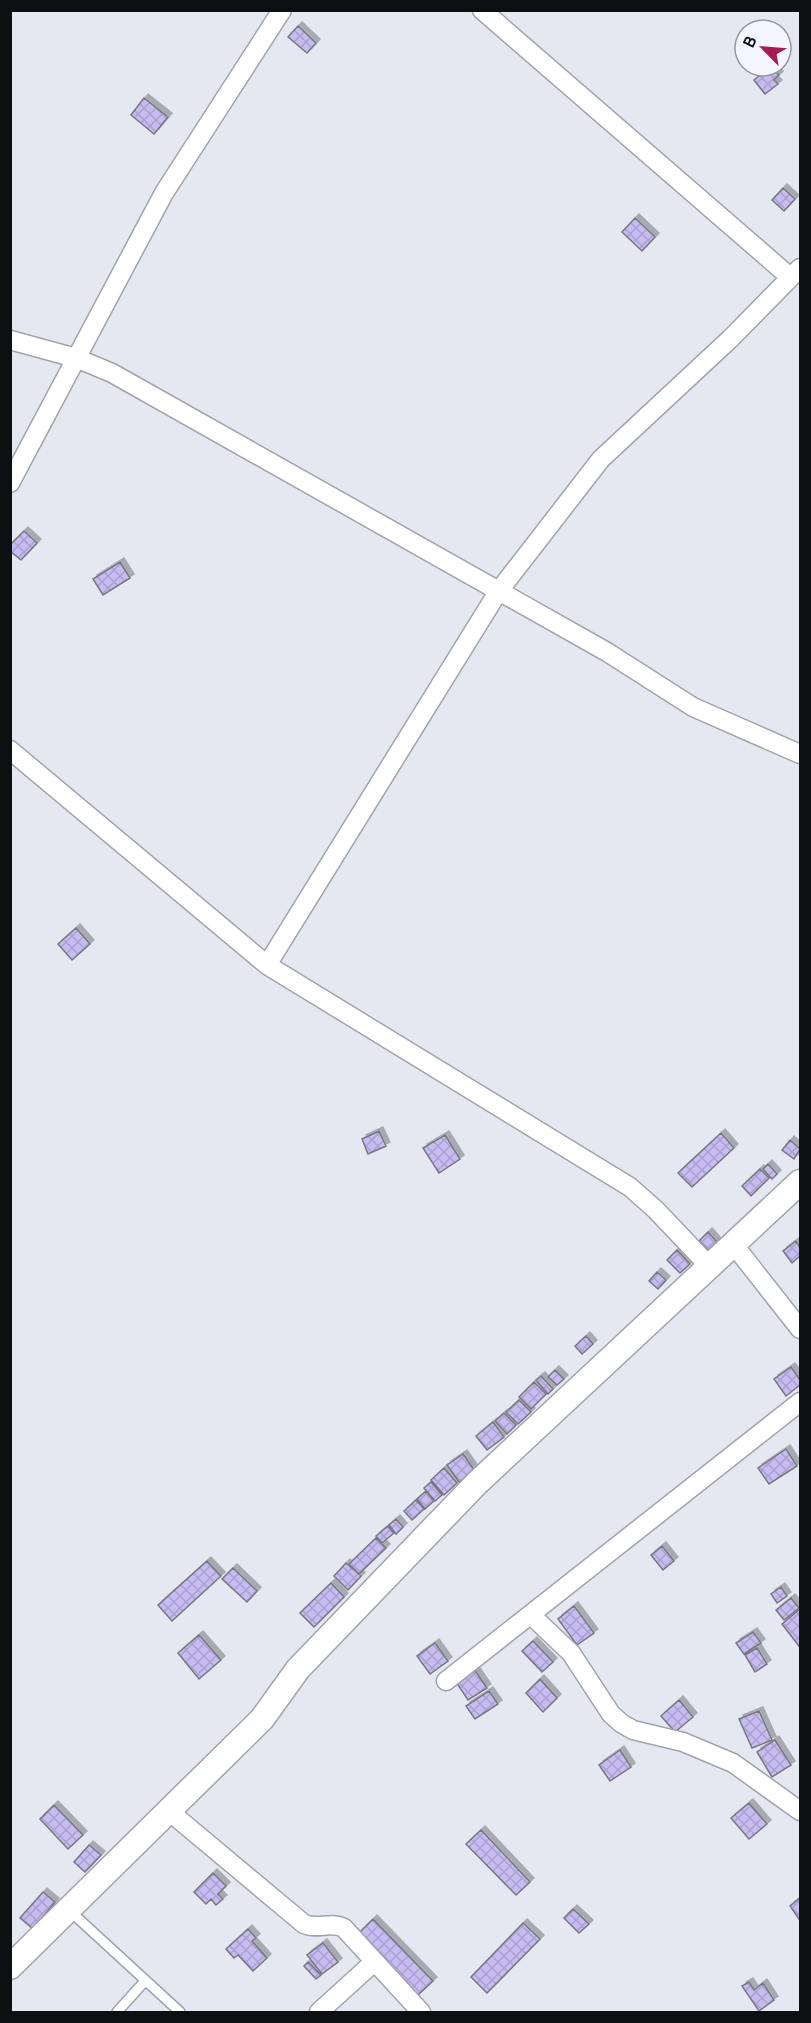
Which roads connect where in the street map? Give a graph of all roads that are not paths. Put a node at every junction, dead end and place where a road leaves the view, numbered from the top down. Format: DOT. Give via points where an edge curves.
graph roads {
  1 [pos="282,10"];
  2 [pos="482,10"];
  3 [pos="795,273"];
  4 [pos="10,340"];
  5 [pos="76,358"];
  6 [pos="10,483"];
  7 [pos="498,592"];
  8 [pos="10,750"];
  9 [pos="801,754"];
  10 [pos="267,965"];
  11 [pos="801,1182"];
  12 [pos="734,1245"];
  13 [pos="711,1267"];
  14 [pos="801,1329"];
  15 [pos="801,1402"];
  16 [pos="531,1615"];
  17 [pos="446,1681"];
  18 [pos="801,1811"];
  19 [pos="170,1812"];
  20 [pos="68,1909"];
  21 [pos="374,1962"];
  22 [pos="10,1967"];
  23 [pos="146,1981"];
  24 [pos="117,2013"];
  25 [pos="180,2013"];
  26 [pos="319,2013"];
  27 [pos="421,2013"];
  1 -- 5 [label="street" via="164,194"];
  2 -- 3 [label="street"];
  3 -- 7 [label="street" via="601,459"];
  4 -- 5 [label="street"];
  5 -- 6 [label="street"];
  5 -- 7 [label="street" via="144,390"];
  7 -- 9 [label="street" via="607,652 693,707"];
  7 -- 10 [label="street"];
  8 -- 10 [label="street"];
  10 -- 13 [label="street" via="630,1187"];
  11 -- 12 [label="main road"];
  12 -- 13 [label="main road"];
  12 -- 14 [label="street"];
  13 -- 19 [label="main road" via="477,1483 298,1669 262,1719"];
  15 -- 16 [label="street"];
  16 -- 17 [label="street"];
  16 -- 18 [label="street" via="571,1653 621,1723 717,1755"];
  19 -- 20 [label="main road"];
  19 -- 21 [label="street" via="304,1924 339,1926"];
  20 -- 22 [label="main road"];
  20 -- 23 [label="lane"];
  21 -- 26 [label="street"];
  21 -- 27 [label="street"];
  23 -- 24 [label="lane"];
  23 -- 25 [label="lane"];
}
